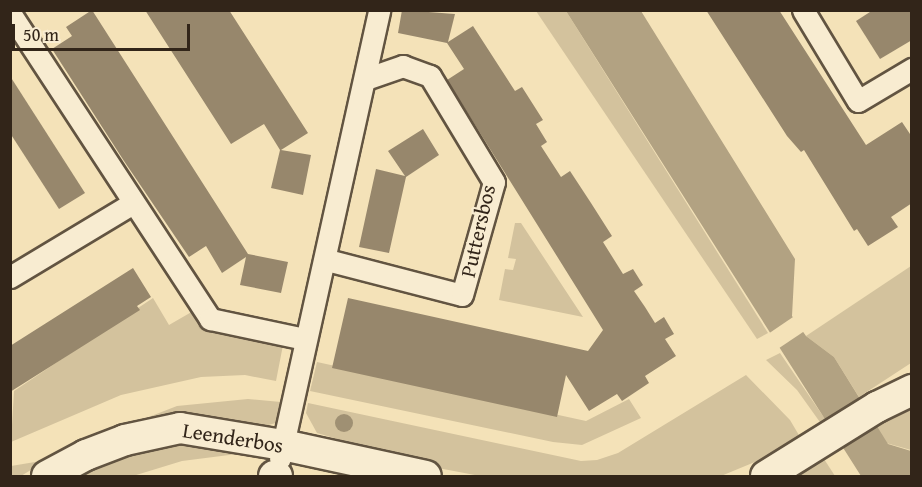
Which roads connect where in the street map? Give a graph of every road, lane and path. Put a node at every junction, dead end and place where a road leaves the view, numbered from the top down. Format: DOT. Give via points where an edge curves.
graph roads {
  1 [pos="379,10"];
  2 [pos="803,10"];
  3 [pos="10,13"];
  4 [pos="912,69"];
  5 [pos="366,79"];
  6 [pos="133,203"];
  7 [pos="327,260"];
  8 [pos="10,277"];
  9 [pos="305,339"];
  10 [pos="912,377"];
  11 [pos="912,390"];
  12 [pos="877,407"];
  13 [pos="283,445"];
  14 [pos="765,476"];
  15 [pos="47,477"];
  16 [pos="275,477"];
  17 [pos="426,477"];
  1 -- 5 [label="street"];
  2 -- 4 [label="street" via="858,101"];
  3 -- 6 [label="street"];
  5 -- 7 [label="street"];
  5 -- 7 [label="street, Puttersbos" via="403,66 430,76 494,182 462,295"];
  6 -- 8 [label="street"];
  6 -- 9 [label="street" via="210,319"];
  7 -- 9 [label="street" via="320,273"];
  9 -- 13 [label="street"];
  10 -- 12 [label="main road"];
  11 -- 12 [label="main road"];
  12 -- 14 [label="main road"];
  13 -- 15 [label="main road, Leenderbos" via="180,428 125,440 86,454"];
  13 -- 16 [label="street"];
  13 -- 17 [label="main road, Leenderbos"];
}
